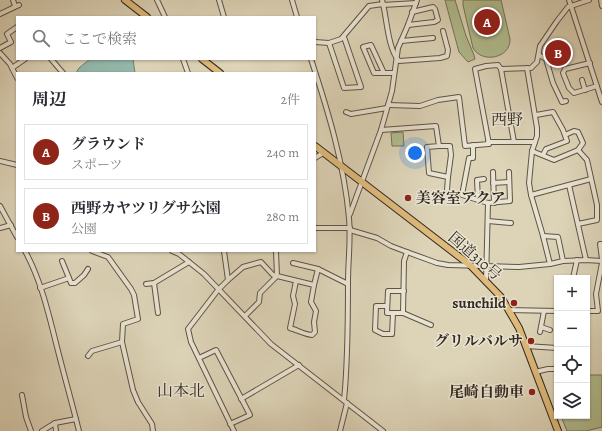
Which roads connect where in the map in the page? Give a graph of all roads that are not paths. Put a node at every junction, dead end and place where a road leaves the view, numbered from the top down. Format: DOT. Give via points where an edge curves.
graph roads {
  1 [pos="12,0"];
  2 [pos="124,0"];
  3 [pos="157,0"];
  4 [pos="219,0"];
  5 [pos="292,0"];
  6 [pos="569,0"];
  7 [pos="589,0"];
  8 [pos="601,0"];
  9 [pos="409,1"];
  10 [pos="585,1"];
  11 [pos="416,2"];
  12 [pos="382,3"];
  13 [pos="571,6"];
  14 [pos="602,6"];
  15 [pos="412,12"];
  16 [pos="0,14"];
  17 [pos="146,16"];
  18 [pos="165,16"];
  19 [pos="224,16"];
  20 [pos="297,16"];
  21 [pos="408,25"];
  22 [pos="16,28"];
  23 [pos="443,31"];
  24 [pos="344,37"];
  25 [pos="433,38"];
  26 [pos="401,41"];
  27 [pos="316,42"];
  28 [pos="329,43"];
  29 [pos="0,48"];
  30 [pos="0,53"];
  31 [pos="538,55"];
  32 [pos="396,57"];
  33 [pos="24,60"];
  34 [pos="52,60"];
  35 [pos="183,60"];
  36 [pos="203,60"];
  37 [pos="311,60"];
  38 [pos="590,63"];
  39 [pos="12,68"];
  40 [pos="527,68"];
  41 [pos="501,69"];
  42 [pos="62,72"];
  43 [pos="188,72"];
  44 [pos="219,72"];
  45 [pos="315,72"];
  46 [pos="384,73"];
  47 [pos="394,73"];
  48 [pos="16,76"];
  49 [pos="316,76"];
  50 [pos="582,80"];
  51 [pos="597,86"];
  52 [pos="585,90"];
  53 [pos="566,101"];
  54 [pos="602,102"];
  55 [pos="387,107"];
  56 [pos="346,112"];
  57 [pos="536,116"];
  58 [pos="381,130"];
  59 [pos="565,135"];
  60 [pos="488,142"];
  61 [pos="514,142"];
  62 [pos="535,142"];
  63 [pos="473,145"];
  64 [pos="439,146"];
  65 [pos="316,147"];
  66 [pos="578,150"];
  67 [pos="532,151"];
  68 [pos="323,153"];
  69 [pos="543,155"];
  70 [pos="316,157"];
  71 [pos="0,161"];
  72 [pos="16,165"];
  73 [pos="341,166"];
  74 [pos="492,172"];
  75 [pos="509,172"];
  76 [pos="448,177"];
  77 [pos="484,179"];
  78 [pos="591,179"];
  79 [pos="361,181"];
  80 [pos="509,182"];
  81 [pos="493,183"];
  82 [pos="569,185"];
  83 [pos="447,190"];
  84 [pos="531,196"];
  85 [pos="478,200"];
  86 [pos="488,203"];
  87 [pos="494,203"];
  88 [pos="0,206"];
  89 [pos="349,217"];
  90 [pos="488,221"];
  91 [pos="511,223"];
  92 [pos="578,224"];
  93 [pos="11,225"];
  94 [pos="0,228"];
  95 [pos="316,228"];
  96 [pos="350,229"];
  97 [pos="16,235"];
  98 [pos="543,236"];
  99 [pos="602,244"];
  100 [pos="26,252"];
  101 [pos="95,252"];
  102 [pos="110,252"];
  103 [pos="174,252"];
  104 [pos="224,252"];
  105 [pos="276,252"];
  106 [pos="407,252"];
  107 [pos="108,257"];
  108 [pos="577,260"];
  109 [pos="586,260"];
  110 [pos="62,261"];
  111 [pos="563,261"];
  112 [pos="602,261"];
  113 [pos="189,262"];
  114 [pos="293,263"];
  115 [pos="550,264"];
  116 [pos="470,265"];
  117 [pos="487,266"];
  118 [pos="88,269"];
  119 [pos="318,269"];
  120 [pos="574,275"];
  121 [pos="277,276"];
  122 [pos="68,278"];
  123 [pos="228,280"];
  124 [pos="296,281"];
  125 [pos="486,282"];
  126 [pos="154,283"];
  127 [pos="146,284"];
  128 [pos="348,284"];
  129 [pos="314,285"];
  130 [pos="40,288"];
  131 [pos="218,290"];
  132 [pos="404,291"];
  133 [pos="387,306"];
  134 [pos="508,310"];
  135 [pos="544,311"];
  136 [pos="554,311"];
  137 [pos="590,311"];
  138 [pos="158,313"];
  139 [pos="393,313"];
  140 [pos="403,313"];
  141 [pos="245,316"];
  142 [pos="431,325"];
  143 [pos="550,330"];
  144 [pos="122,342"];
  145 [pos="526,346"];
  146 [pos="554,348"];
  147 [pos="88,356"];
  148 [pos="199,358"];
  149 [pos="299,365"];
  150 [pos="554,369"];
  151 [pos="535,372"];
  152 [pos="22,395"];
  153 [pos="241,399"];
  154 [pos="345,402"];
  155 [pos="76,419"];
  156 [pos="55,423"];
  157 [pos="230,424"];
  158 [pos="31,431"];
  159 [pos="42,431"];
  160 [pos="56,431"];
  161 [pos="79,431"];
  162 [pos="153,431"];
  163 [pos="234,431"];
  164 [pos="340,431"];
  165 [pos="383,431"];
  166 [pos="558,431"];
  1 -- 16 [label="street" via="17,6"];
  2 -- 17 [label="highway"];
  3 -- 18 [label="street"];
  4 -- 19 [label="street"];
  5 -- 20 [label="street"];
  6 -- 13 [label="street"];
  7 -- 10 [label="street"];
  8 -- 14 [label="street"];
  9 -- 11 [label="street"];
  9 -- 12 [label="street"];
  10 -- 13 [label="street"];
  11 -- 15 [label="street"];
  12 -- 24 [label="street" via="369,6"];
  12 -- 32 [label="street"];
  13 -- 31 [label="street" via="540,46"];
  13 -- 38 [label="street"];
  15 -- 21 [label="street"];
  15 -- 21 [label="street" via="433,8 438,20"];
  21 -- 26 [label="street"];
  22 -- 29 [label="street" via="7,34 12,42"];
  23 -- 32 [label="street" via="447,56 400,61"];
  24 -- 28 [label="street"];
  24 -- 28 [label="street" via="361,87 344,88"];
  25 -- 26 [label="street"];
  26 -- 32 [label="street"];
  27 -- 28 [label="street"];
  30 -- 39 [label="street"];
  31 -- 40 [label="street" via="537,62 531,68"];
  31 -- 53 [label="street" via="546,59 562,102"];
  32 -- 47 [label="street"];
  33 -- 39 [label="street"];
  34 -- 42 [label="street"];
  35 -- 43 [label="street"];
  36 -- 44 [label="highway"];
  37 -- 45 [label="street"];
  38 -- 51 [label="street"];
  38 -- 52 [label="street" via="565,69 563,72 569,88 574,93"];
  39 -- 48 [label="street"];
  40 -- 41 [label="street"];
  40 -- 57 [label="street"];
  41 -- 60 [label="street" via="498,65 475,69"];
  41 -- 61 [label="street"];
  46 -- 46 [label="street" via="374,73 363,47 371,45"];
  46 -- 47 [label="street"];
  47 -- 55 [label="street"];
  49 -- 73 [label="street" via="334,132"];
  50 -- 52 [label="street"];
  51 -- 52 [label="street"];
  51 -- 54 [label="street"];
  55 -- 56 [label="street" via="351,114"];
  55 -- 58 [label="street"];
  55 -- 63 [label="street" via="420,106 459,97 465,146"];
  57 -- 59 [label="street" via="554,112"];
  57 -- 62 [label="street"];
  58 -- 64 [label="street" via="436,126"];
  58 -- 79 [label="street"];
  59 -- 66 [label="street" via="578,132 583,144"];
  59 -- 69 [label="street" via="567,141 546,149"];
  60 -- 61 [label="street"];
  60 -- 63 [label="street" via="489,144"];
  61 -- 62 [label="street"];
  62 -- 67 [label="street"];
  63 -- 85 [label="street" via="474,158 469,158 462,196"];
  64 -- 76 [label="street" via="450,146"];
  64 -- 76 [label="street" via="427,147 429,173"];
  65 -- 68 [label="highway, 国道310号"];
  66 -- 69 [label="street" via="554,160"];
  66 -- 78 [label="street" via="587,160"];
  67 -- 69 [label="street"];
  67 -- 84 [label="street" via="529,183"];
  68 -- 70 [label="street"];
  68 -- 73 [label="highway, 国道310号"];
  71 -- 72 [label="street"];
  73 -- 79 [label="highway, 国道310号"];
  73 -- 89 [label="street"];
  74 -- 81 [label="street"];
  75 -- 80 [label="street"];
  76 -- 83 [label="street"];
  77 -- 85 [label="street" via="477,180"];
  78 -- 82 [label="street"];
  78 -- 92 [label="street" via="597,205 597,220"];
  79 -- 89 [label="street"];
  79 -- 116 [label="highway, 国道310号"];
  80 -- 81 [label="street"];
  80 -- 87 [label="street" via="510,201"];
  81 -- 87 [label="street"];
  82 -- 84 [label="street"];
  82 -- 92 [label="street"];
  84 -- 98 [label="street"];
  85 -- 86 [label="street"];
  86 -- 87 [label="street"];
  86 -- 90 [label="street"];
  88 -- 93 [label="street"];
  89 -- 96 [label="street"];
  90 -- 91 [label="street"];
  90 -- 117 [label="street"];
  92 -- 109 [label="street"];
  93 -- 94 [label="street"];
  93 -- 97 [label="street"];
  95 -- 96 [label="street"];
  96 -- 106 [label="street"];
  96 -- 128 [label="street"];
  98 -- 111 [label="street" via="558,237"];
  98 -- 115 [label="street"];
  99 -- 112 [label="street"];
  100 -- 130 [label="street"];
  101 -- 107 [label="street"];
  102 -- 107 [label="street"];
  103 -- 113 [label="street"];
  104 -- 123 [label="street"];
  105 -- 121 [label="street"];
  106 -- 116 [label="street" via="437,263"];
  106 -- 132 [label="street" via="404,260"];
  107 -- 144 [label="street" via="134,295 138,319 123,324"];
  108 -- 109 [label="street"];
  108 -- 111 [label="street"];
  108 -- 120 [label="street"];
  109 -- 112 [label="street"];
  110 -- 122 [label="street"];
  111 -- 115 [label="street"];
  112 -- 137 [label="street" via="596,294 598,311"];
  113 -- 126 [label="street"];
  113 -- 131 [label="street"];
  114 -- 119 [label="street"];
  115 -- 117 [label="street" via="519,267"];
  116 -- 117 [label="street"];
  116 -- 125 [label="highway, 国道310号"];
  117 -- 125 [label="street"];
  118 -- 122 [label="street" via="74,283"];
  119 -- 128 [label="street"];
  119 -- 129 [label="street"];
  121 -- 123 [label="street" via="261,262 243,267"];
  121 -- 124 [label="street"];
  121 -- 141 [label="street" via="260,293 259,302"];
  122 -- 130 [label="street"];
  123 -- 131 [label="street"];
  124 -- 129 [label="street"];
  124 -- 129 [label="street" via="290,328 308,335 315,332 316,311 311,302"];
  125 -- 134 [label="highway, 国道310号" via="501,297"];
  126 -- 127 [label="street"];
  126 -- 138 [label="street"];
  128 -- 154 [label="street"];
  130 -- 155 [label="street"];
  131 -- 141 [label="street"];
  131 -- 148 [label="street" via="188,329"];
  132 -- 133 [label="street" via="388,291"];
  132 -- 140 [label="street"];
  133 -- 139 [label="street" via="387,313"];
  133 -- 139 [label="street" via="376,306 375,330 383,334 392,334"];
  134 -- 135 [label="street"];
  134 -- 145 [label="highway, 国道310号"];
  135 -- 136 [label="street"];
  135 -- 143 [label="street" via="540,330"];
  139 -- 140 [label="street"];
  140 -- 142 [label="street"];
  141 -- 149 [label="street" via="271,344"];
  144 -- 147 [label="street" via="92,351"];
  144 -- 162 [label="street" via="138,402 152,424"];
  145 -- 146 [label="street"];
  145 -- 151 [label="highway, 国道310号"];
  148 -- 153 [label="street" via="216,350"];
  148 -- 157 [label="street"];
  149 -- 153 [label="street"];
  149 -- 154 [label="street"];
  150 -- 151 [label="street"];
  151 -- 166 [label="highway, 国道310号"];
  152 -- 158 [label="street"];
  153 -- 157 [label="street" via="250,414"];
  154 -- 164 [label="street"];
  154 -- 165 [label="street"];
  155 -- 156 [label="street"];
  155 -- 161 [label="street"];
  156 -- 159 [label="street"];
  156 -- 160 [label="street"];
  157 -- 163 [label="street"];
}
